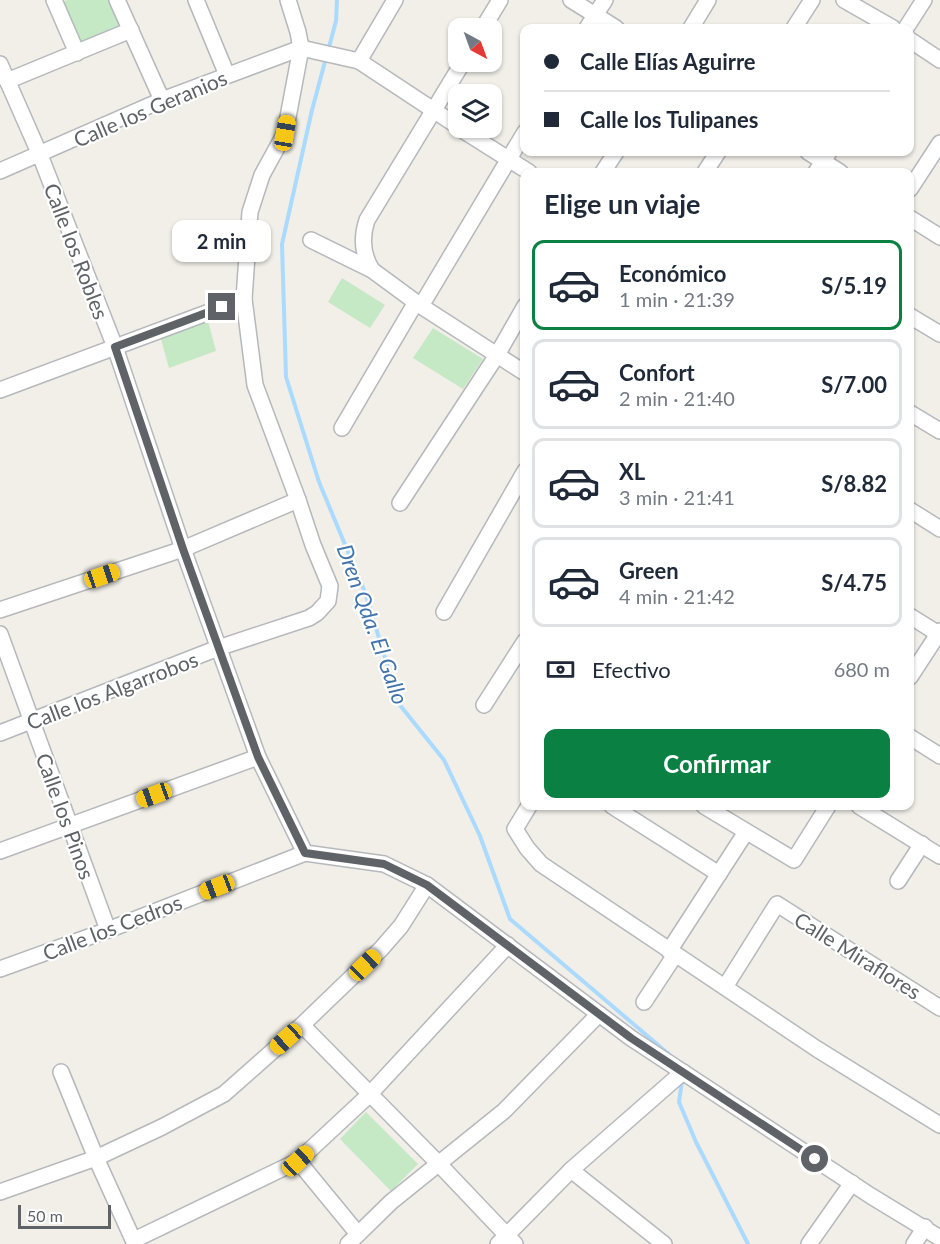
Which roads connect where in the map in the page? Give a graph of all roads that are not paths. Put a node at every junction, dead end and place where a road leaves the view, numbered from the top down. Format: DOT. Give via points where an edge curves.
graph roads {
  1 [pos="54,0"];
  2 [pos="117,0"];
  3 [pos="196,0"];
  4 [pos="288,0"];
  5 [pos="395,0"];
  6 [pos="500,0"];
  7 [pos="571,0"];
  8 [pos="604,0"];
  9 [pos="708,0"];
  10 [pos="812,0"];
  11 [pos="844,0"];
  12 [pos="924,0"];
  13 [pos="489,18"];
  14 [pos="591,22"];
  15 [pos="693,24"];
  16 [pos="797,24"];
  17 [pos="886,24"];
  18 [pos="909,24"];
  19 [pos="131,30"];
  20 [pos="914,43"];
  21 [pos="301,48"];
  22 [pos="77,53"];
  23 [pos="940,60"];
  24 [pos="359,61"];
  25 [pos="0,64"];
  26 [pos="457,72"];
  27 [pos="227,75"];
  28 [pos="7,81"];
  29 [pos="162,100"];
  30 [pos="433,110"];
  31 [pos="448,120"];
  32 [pos="476,138"];
  33 [pos="520,140"];
  34 [pos="940,143"];
  35 [pos="40,155"];
  36 [pos="508,159"];
  37 [pos="523,168"];
  38 [pos="0,171"];
  39 [pos="914,183"];
  40 [pos="914,221"];
  41 [pos="940,237"];
  42 [pos="311,240"];
  43 [pos="372,270"];
  44 [pos="244,299"];
  45 [pos="418,304"];
  46 [pos="520,315"];
  47 [pos="914,318"];
  48 [pos="940,334"];
  49 [pos="115,347"];
  50 [pos="497,355"];
  51 [pos="520,370"];
  52 [pos="0,390"];
  53 [pos="914,415"];
  54 [pos="342,429"];
  55 [pos="940,431"];
  56 [pos="520,480"];
  57 [pos="298,500"];
  58 [pos="400,503"];
  59 [pos="914,513"];
  60 [pos="940,529"];
  61 [pos="183,549"];
  62 [pos="0,610"];
  63 [pos="444,612"];
  64 [pos="914,618"];
  65 [pos="940,633"];
  66 [pos="0,634"];
  67 [pos="218,648"];
  68 [pos="520,649"];
  69 [pos="914,671"];
  70 [pos="484,705"];
  71 [pos="31,721"];
  72 [pos="0,733"];
  73 [pos="914,740"];
  74 [pos="940,756"];
  75 [pos="258,757"];
  76 [pos="527,810"];
  77 [pos="618,810"];
  78 [pos="710,810"];
  79 [pos="825,810"];
  80 [pos="866,810"];
  81 [pos="70,825"];
  82 [pos="746,832"];
  83 [pos="922,844"];
  84 [pos="0,851"];
  85 [pos="305,853"];
  86 [pos="940,856"];
  87 [pos="719,874"];
  88 [pos="898,881"];
  89 [pos="427,885"];
  90 [pos="108,930"];
  91 [pos="508,945"];
  92 [pos="672,953"];
  93 [pos="0,969"];
  94 [pos="725,987"];
  95 [pos="644,1002"];
  96 [pos="940,1008"];
  97 [pos="599,1014"];
  98 [pos="302,1025"];
  99 [pos="61,1072"];
  100 [pos="682,1072"];
  101 [pos="369,1095"];
  102 [pos="940,1125"];
  103 [pos="96,1158"];
  104 [pos="298,1161"];
  105 [pos="438,1163"];
  106 [pos="571,1170"];
  107 [pos="852,1183"];
  108 [pos="0,1192"];
  109 [pos="925,1227"];
  110 [pos="940,1238"];
  111 [pos="353,1239"];
  112 [pos="506,1241"];
  113 [pos="135,1242"];
  114 [pos="664,1244"];
  115 [pos="809,1244"];
  116 [pos="914,1244"];
  1 -- 22 [label="street"];
  2 -- 19 [label="street"];
  3 -- 27 [label="street"];
  4 -- 21 [label="street"];
  5 -- 24 [label="street"];
  6 -- 13 [label="street"];
  7 -- 14 [label="street"];
  8 -- 14 [label="street"];
  9 -- 15 [label="street"];
  10 -- 16 [label="street"];
  11 -- 17 [label="street"];
  12 -- 18 [label="street"];
  19 -- 22 [label="street"];
  19 -- 29 [label="street"];
  20 -- 23 [label="street"];
  21 -- 24 [label="street"];
  21 -- 27 [label="street, Calle los Geranios"];
  21 -- 44 [label="street" via="285,133 262,175 250,212"];
  22 -- 28 [label="street"];
  24 -- 30 [label="street"];
  25 -- 28 [label="street, Calle los Robles"];
  26 -- 30 [label="street"];
  27 -- 29 [label="street, Calle los Geranios"];
  28 -- 35 [label="street, Calle los Robles"];
  29 -- 35 [label="street, Calle los Geranios"];
  30 -- 31 [label="street"];
  30 -- 43 [label="street" via="367,220 363,244 365,259"];
  32 -- 36 [label="street"];
  33 -- 36 [label="street"];
  34 -- 39 [label="street"];
  35 -- 38 [label="street, Calle los Geranios"];
  35 -- 49 [label="street, Calle los Robles"];
  36 -- 37 [label="street"];
  36 -- 45 [label="street"];
  40 -- 41 [label="street"];
  42 -- 43 [label="street"];
  43 -- 45 [label="street"];
  44 -- 49 [label="street"];
  44 -- 57 [label="street" via="255,386"];
  45 -- 50 [label="street"];
  45 -- 54 [label="street"];
  46 -- 50 [label="street"];
  47 -- 48 [label="street"];
  49 -- 52 [label="street"];
  49 -- 61 [label="street, Calle los Robles"];
  50 -- 51 [label="street"];
  50 -- 58 [label="street"];
  53 -- 55 [label="street"];
  56 -- 63 [label="street"];
  57 -- 61 [label="street"];
  57 -- 67 [label="street, Calle los Algarrobos" via="330,586 328,601 309,618"];
  59 -- 60 [label="street"];
  61 -- 62 [label="street"];
  61 -- 67 [label="street, Calle los Robles"];
  64 -- 65 [label="street"];
  65 -- 69 [label="street"];
  66 -- 71 [label="street, Calle los Pinos"];
  67 -- 71 [label="street, Calle los Algarrobos"];
  67 -- 75 [label="street, Calle los Robles"];
  68 -- 70 [label="street"];
  71 -- 72 [label="street, Calle los Algarrobos"];
  71 -- 81 [label="street, Calle los Pinos"];
  73 -- 74 [label="street"];
  75 -- 81 [label="street"];
  75 -- 85 [label="street, Calle los Robles"];
  76 -- 92 [label="street" via="515,829 541,864"];
  77 -- 87 [label="street"];
  78 -- 82 [label="street"];
  79 -- 82 [label="street" via="794,860"];
  80 -- 83 [label="street"];
  81 -- 84 [label="street"];
  81 -- 90 [label="street, Calle los Pinos"];
  82 -- 87 [label="street"];
  83 -- 86 [label="street"];
  83 -- 88 [label="street"];
  85 -- 89 [label="street, Calle los Cedros" via="384,864"];
  85 -- 90 [label="street, Calle los Cedros"];
  87 -- 92 [label="street"];
  89 -- 91 [label="street, Calle los Cedros"];
  89 -- 98 [label="street" via="381,950"];
  90 -- 93 [label="street, Calle los Cedros"];
  91 -- 97 [label="street, Calle los Cedros"];
  91 -- 101 [label="street"];
  92 -- 94 [label="street"];
  92 -- 95 [label="street"];
  94 -- 96 [label="street, Calle Miraflores" via="777,904"];
  94 -- 102 [label="street"];
  97 -- 100 [label="street, Calle los Cedros"];
  97 -- 105 [label="street" via="504,1111"];
  98 -- 101 [label="street"];
  98 -- 103 [label="street" via="224,1094"];
  99 -- 103 [label="street"];
  100 -- 106 [label="street"];
  100 -- 107 [label="street, Calle los Cedros"];
  101 -- 104 [label="street"];
  101 -- 105 [label="street"];
  103 -- 108 [label="street"];
  103 -- 113 [label="street"];
  104 -- 111 [label="street"];
  104 -- 113 [label="street"];
  105 -- 111 [label="street"];
  105 -- 112 [label="street"];
  106 -- 112 [label="street"];
  106 -- 114 [label="street"];
  107 -- 109 [label="street, Calle los Cedros"];
  107 -- 115 [label="street"];
  109 -- 110 [label="street, Calle los Cedros"];
  109 -- 116 [label="street"];
}
